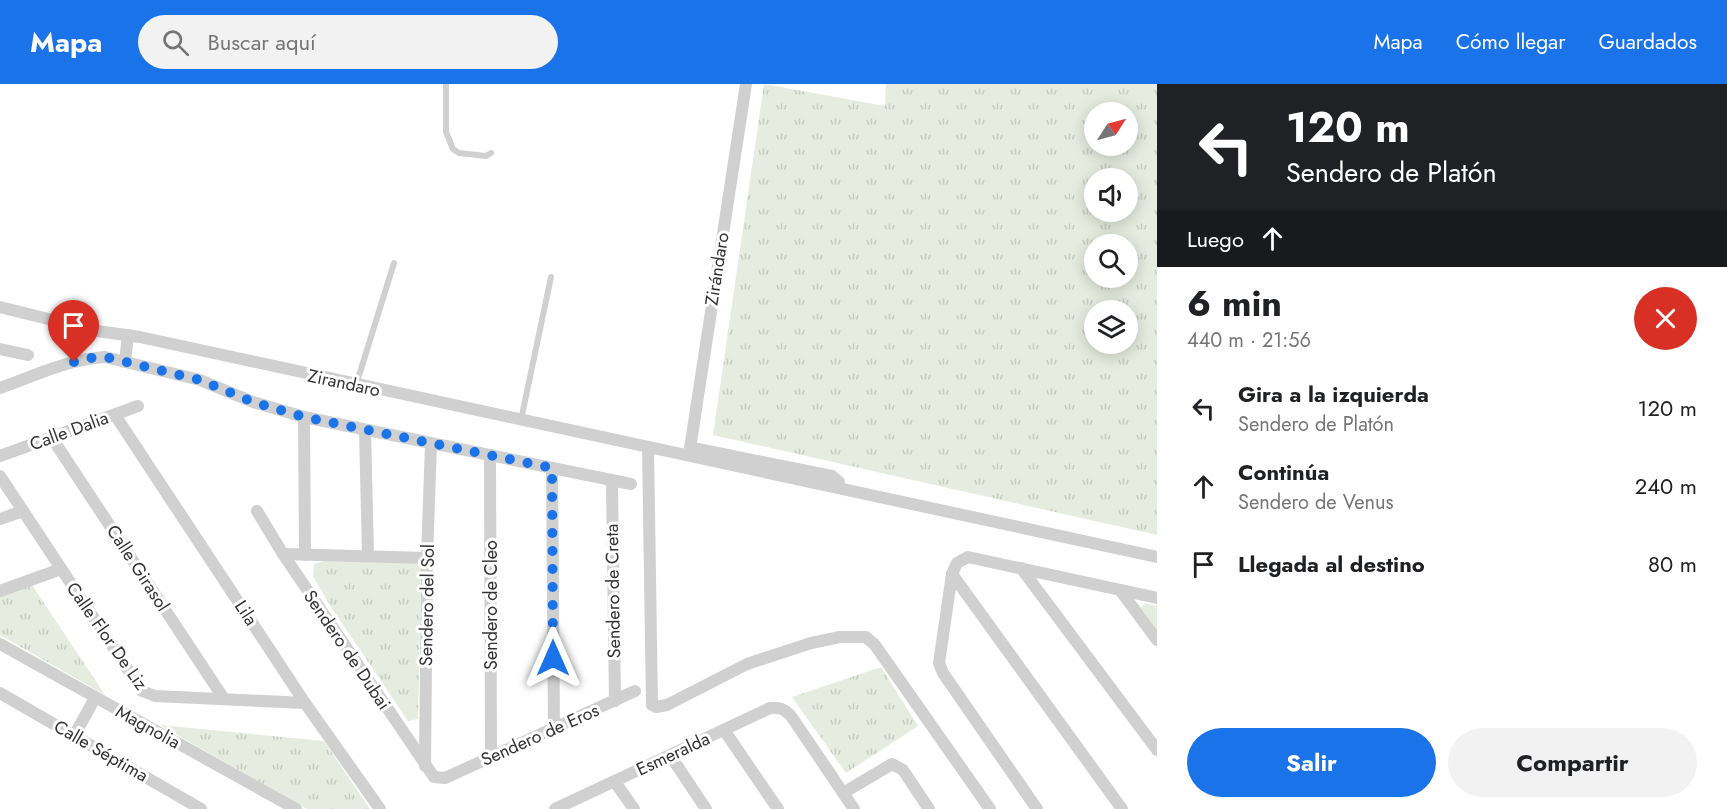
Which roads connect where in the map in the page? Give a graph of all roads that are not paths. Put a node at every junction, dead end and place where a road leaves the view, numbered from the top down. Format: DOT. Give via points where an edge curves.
graph roads {
  1 [pos="446,84"];
  2 [pos="746,84"];
  3 [pos="491,153"];
  4 [pos="394,263"];
  5 [pos="551,277"];
  6 [pos="0,307"];
  7 [pos="128,335"];
  8 [pos="0,349"];
  9 [pos="28,355"];
  10 [pos="125,362"];
  11 [pos="356,385"];
  12 [pos="0,388"];
  13 [pos="138,406"];
  14 [pos="115,415"];
  15 [pos="304,417"];
  16 [pos="521,421"];
  17 [pos="365,430"];
  18 [pos="52,438"];
  19 [pos="431,444"];
  20 [pos="648,447"];
  21 [pos="689,451"];
  22 [pos="490,455"];
  23 [pos="0,456"];
  24 [pos="552,468"];
  25 [pos="0,476"];
  26 [pos="612,481"];
  27 [pos="631,484"];
  28 [pos="23,511"];
  29 [pos="256,512"];
  30 [pos="0,519"];
  31 [pos="283,554"];
  32 [pos="305,555"];
  33 [pos="368,555"];
  34 [pos="1157,557"];
  35 [pos="427,558"];
  36 [pos="61,568"];
  37 [pos="1021,568"];
  38 [pos="952,574"];
  39 [pos="1120,590"];
  40 [pos="0,591"];
  41 [pos="1157,598"];
  42 [pos="1157,640"];
  43 [pos="0,644"];
  44 [pos="635,691"];
  45 [pos="0,693"];
  46 [pos="95,698"];
  47 [pos="224,699"];
  48 [pos="615,701"];
  49 [pos="305,703"];
  50 [pos="554,729"];
  51 [pos="724,730"];
  52 [pos="74,736"];
  53 [pos="1157,750"];
  54 [pos="670,755"];
  55 [pos="491,756"];
  56 [pos="425,766"];
  57 [pos="445,778"];
  58 [pos="615,782"];
  59 [pos="843,794"];
  60 [pos="201,809"];
  61 [pos="296,809"];
  62 [pos="381,809"];
  63 [pos="555,809"];
  64 [pos="634,809"];
  65 [pos="706,809"];
  66 [pos="778,809"];
  67 [pos="854,809"];
  68 [pos="929,809"];
  69 [pos="990,809"];
  70 [pos="1037,809"];
  71 [pos="1122,809"];
  1 -- 3 [label="lane" via="446,132 453,149 486,156"];
  2 -- 21 [label="street, Zirándaro"];
  4 -- 11 [label="lane"];
  5 -- 16 [label="lane"];
  6 -- 7 [label="street, Zirandaro"];
  7 -- 10 [label="street"];
  7 -- 11 [label="street, Zirandaro"];
  8 -- 9 [label="street"];
  10 -- 12 [label="street" via="90,358"];
  10 -- 15 [label="street" via="200,380"];
  11 -- 16 [label="street, Zirandaro"];
  13 -- 14 [label="street, Calle Dalia"];
  14 -- 18 [label="street, Calle Dalia"];
  14 -- 49 [label="street, Lila"];
  15 -- 17 [label="street"];
  15 -- 32 [label="street"];
  16 -- 20 [label="street, Zirandaro"];
  17 -- 19 [label="street"];
  17 -- 33 [label="street"];
  18 -- 23 [label="street, Calle Dalia"];
  18 -- 47 [label="street, Calle Girasol"];
  19 -- 22 [label="street"];
  19 -- 35 [label="street, Sendero del Sol"];
  20 -- 21 [label="street, Zirandaro"];
  20 -- 69 [label="street" via="652,705 667,705 740,668 811,643 866,637"];
  21 -- 34 [label="street, Zirandaro" via="832,476 839,488"];
  22 -- 24 [label="street"];
  22 -- 55 [label="street, Sendero de Cleo"];
  24 -- 26 [label="street"];
  24 -- 50 [label="street"];
  25 -- 28 [label="street, Calle Flor De Liz"];
  26 -- 27 [label="street"];
  26 -- 48 [label="street, Sendero de Creta"];
  28 -- 30 [label="street"];
  28 -- 36 [label="street, Calle Flor De Liz"];
  29 -- 31 [label="street, Sendero de Dubai"];
  31 -- 32 [label="street"];
  31 -- 56 [label="street, Sendero de Dubai"];
  32 -- 33 [label="street"];
  33 -- 35 [label="street"];
  35 -- 56 [label="street, Sendero del Sol"];
  36 -- 40 [label="street"];
  36 -- 47 [label="street, Calle Flor De Liz" via="142,691 155,696"];
  37 -- 38 [label="street" via="968,557 957,563"];
  37 -- 39 [label="street"];
  37 -- 53 [label="street"];
  38 -- 70 [label="street" via="939,663"];
  38 -- 71 [label="street"];
  39 -- 41 [label="street"];
  39 -- 42 [label="street"];
  43 -- 46 [label="street, Magnolia"];
  44 -- 48 [label="street, Sendero de Eros"];
  45 -- 52 [label="street, Calle Séptima"];
  46 -- 52 [label="street"];
  46 -- 61 [label="street, Magnolia"];
  47 -- 49 [label="street, Calle Flor De Liz"];
  48 -- 50 [label="street, Sendero de Eros"];
  49 -- 62 [label="street, Lila"];
  50 -- 55 [label="street, Sendero de Eros"];
  51 -- 54 [label="street, Esmeralda"];
  51 -- 59 [label="street, Esmeralda" via="770,708 783,709"];
  51 -- 66 [label="street"];
  52 -- 60 [label="street, Calle Séptima"];
  54 -- 58 [label="street, Esmeralda"];
  54 -- 65 [label="street"];
  55 -- 57 [label="street, Sendero de Eros"];
  56 -- 57 [label="street, Sendero de Dubai" via="434,777"];
  58 -- 63 [label="street, Esmeralda"];
  58 -- 64 [label="street"];
  59 -- 67 [label="street"];
  59 -- 68 [label="street" via="892,764 903,770"];
}
